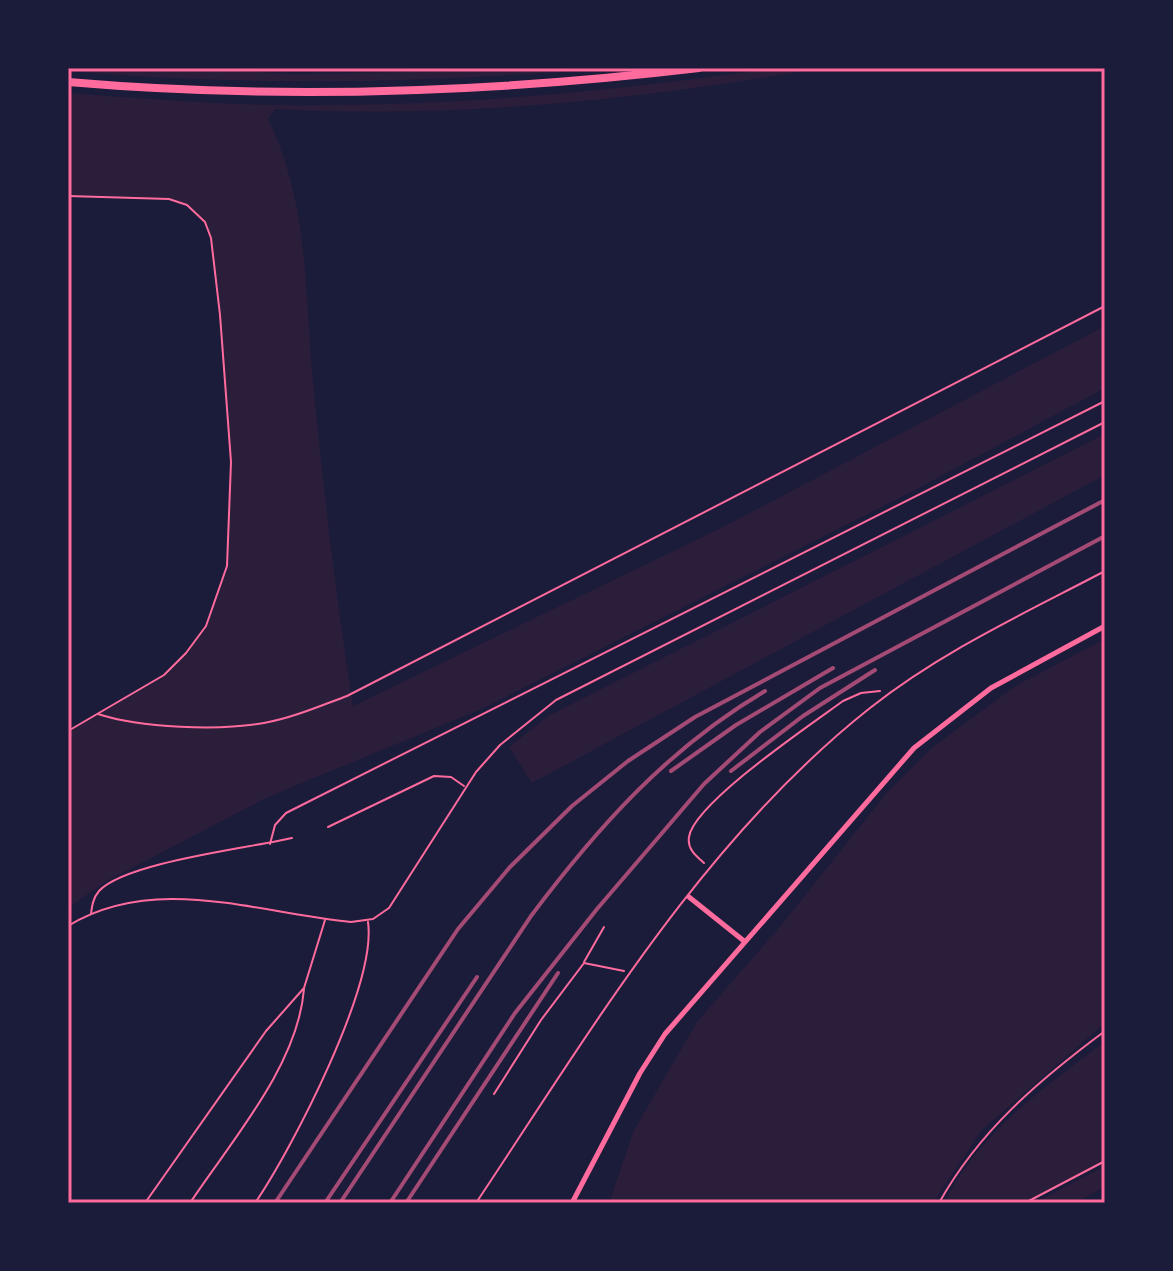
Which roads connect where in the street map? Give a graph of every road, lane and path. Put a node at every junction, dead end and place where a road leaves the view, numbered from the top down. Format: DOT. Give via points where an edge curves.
graph roads {
  1 [pos="237,68"];
  2 [pos="405,68"];
  3 [pos="699,68"];
  4 [pos="68,82"];
  5 [pos="68,196"];
  6 [pos="1105,306"];
  7 [pos="1105,401"];
  8 [pos="1105,422"];
  9 [pos="1105,571"];
  10 [pos="1105,626"];
  11 [pos="893,691"];
  12 [pos="98,714"];
  13 [pos="68,731"];
  14 [pos="465,786"];
  15 [pos="328,827"];
  16 [pos="292,838"];
  17 [pos="270,844"];
  18 [pos="710,870"];
  19 [pos="689,897"];
  20 [pos="91,914"];
  21 [pos="326,919"];
  22 [pos="367,921"];
  23 [pos="68,926"];
  24 [pos="604,927"];
  25 [pos="744,941"];
  26 [pos="584,963"];
  27 [pos="630,973"];
  28 [pos="304,988"];
  29 [pos="1105,1031"];
  30 [pos="494,1094"];
  31 [pos="1105,1161"];
  32 [pos="145,1203"];
  33 [pos="190,1203"];
  34 [pos="255,1203"];
  35 [pos="476,1203"];
  36 [pos="572,1203"];
  37 [pos="939,1203"];
  38 [pos="1025,1203"];
  1 -- 2 [label="path"];
  3 -- 4 [label="main road" via="406,92 203,91"];
  5 -- 12 [label="path" via="169,199 187,205 205,222 215,269 229,418 228,558 216,603 176,665"];
  6 -- 12 [label="path" via="347,696 248,725 137,724"];
  7 -- 17 [label="lane" via="286,813 275,825"];
  8 -- 14 [label="lane" via="556,700 500,745"];
  9 -- 11 [label="lane" via="972,641"];
  10 -- 25 [label="street" via="991,688 928,735"];
  11 -- 18 [label="lane" via="800,771"];
  11 -- 18 [label="path" via="861,693 843,701 708,809 689,840"];
  12 -- 13 [label="path"];
  14 -- 15 [label="lane" via="451,777 434,776"];
  14 -- 22 [label="lane" via="394,902"];
  16 -- 17 [label="lane"];
  17 -- 20 [label="lane" via="122,878 98,892"];
  18 -- 19 [label="lane"];
  19 -- 25 [label="street"];
  19 -- 27 [label="lane"];
  20 -- 21 [label="lane" via="158,898"];
  20 -- 23 [label="lane"];
  21 -- 22 [label="lane"];
  21 -- 28 [label="lane"];
  22 -- 34 [label="lane" via="366,962 317,1092 286,1156"];
  24 -- 26 [label="path"];
  25 -- 36 [label="street" via="658,1043"];
  26 -- 27 [label="path"];
  26 -- 30 [label="path"];
  27 -- 35 [label="lane"];
  28 -- 32 [label="lane" via="258,1041"];
  28 -- 33 [label="lane" via="300,1023 282,1063"];
  29 -- 37 [label="lane" via="992,1127"];
  31 -- 38 [label="path"];
}
